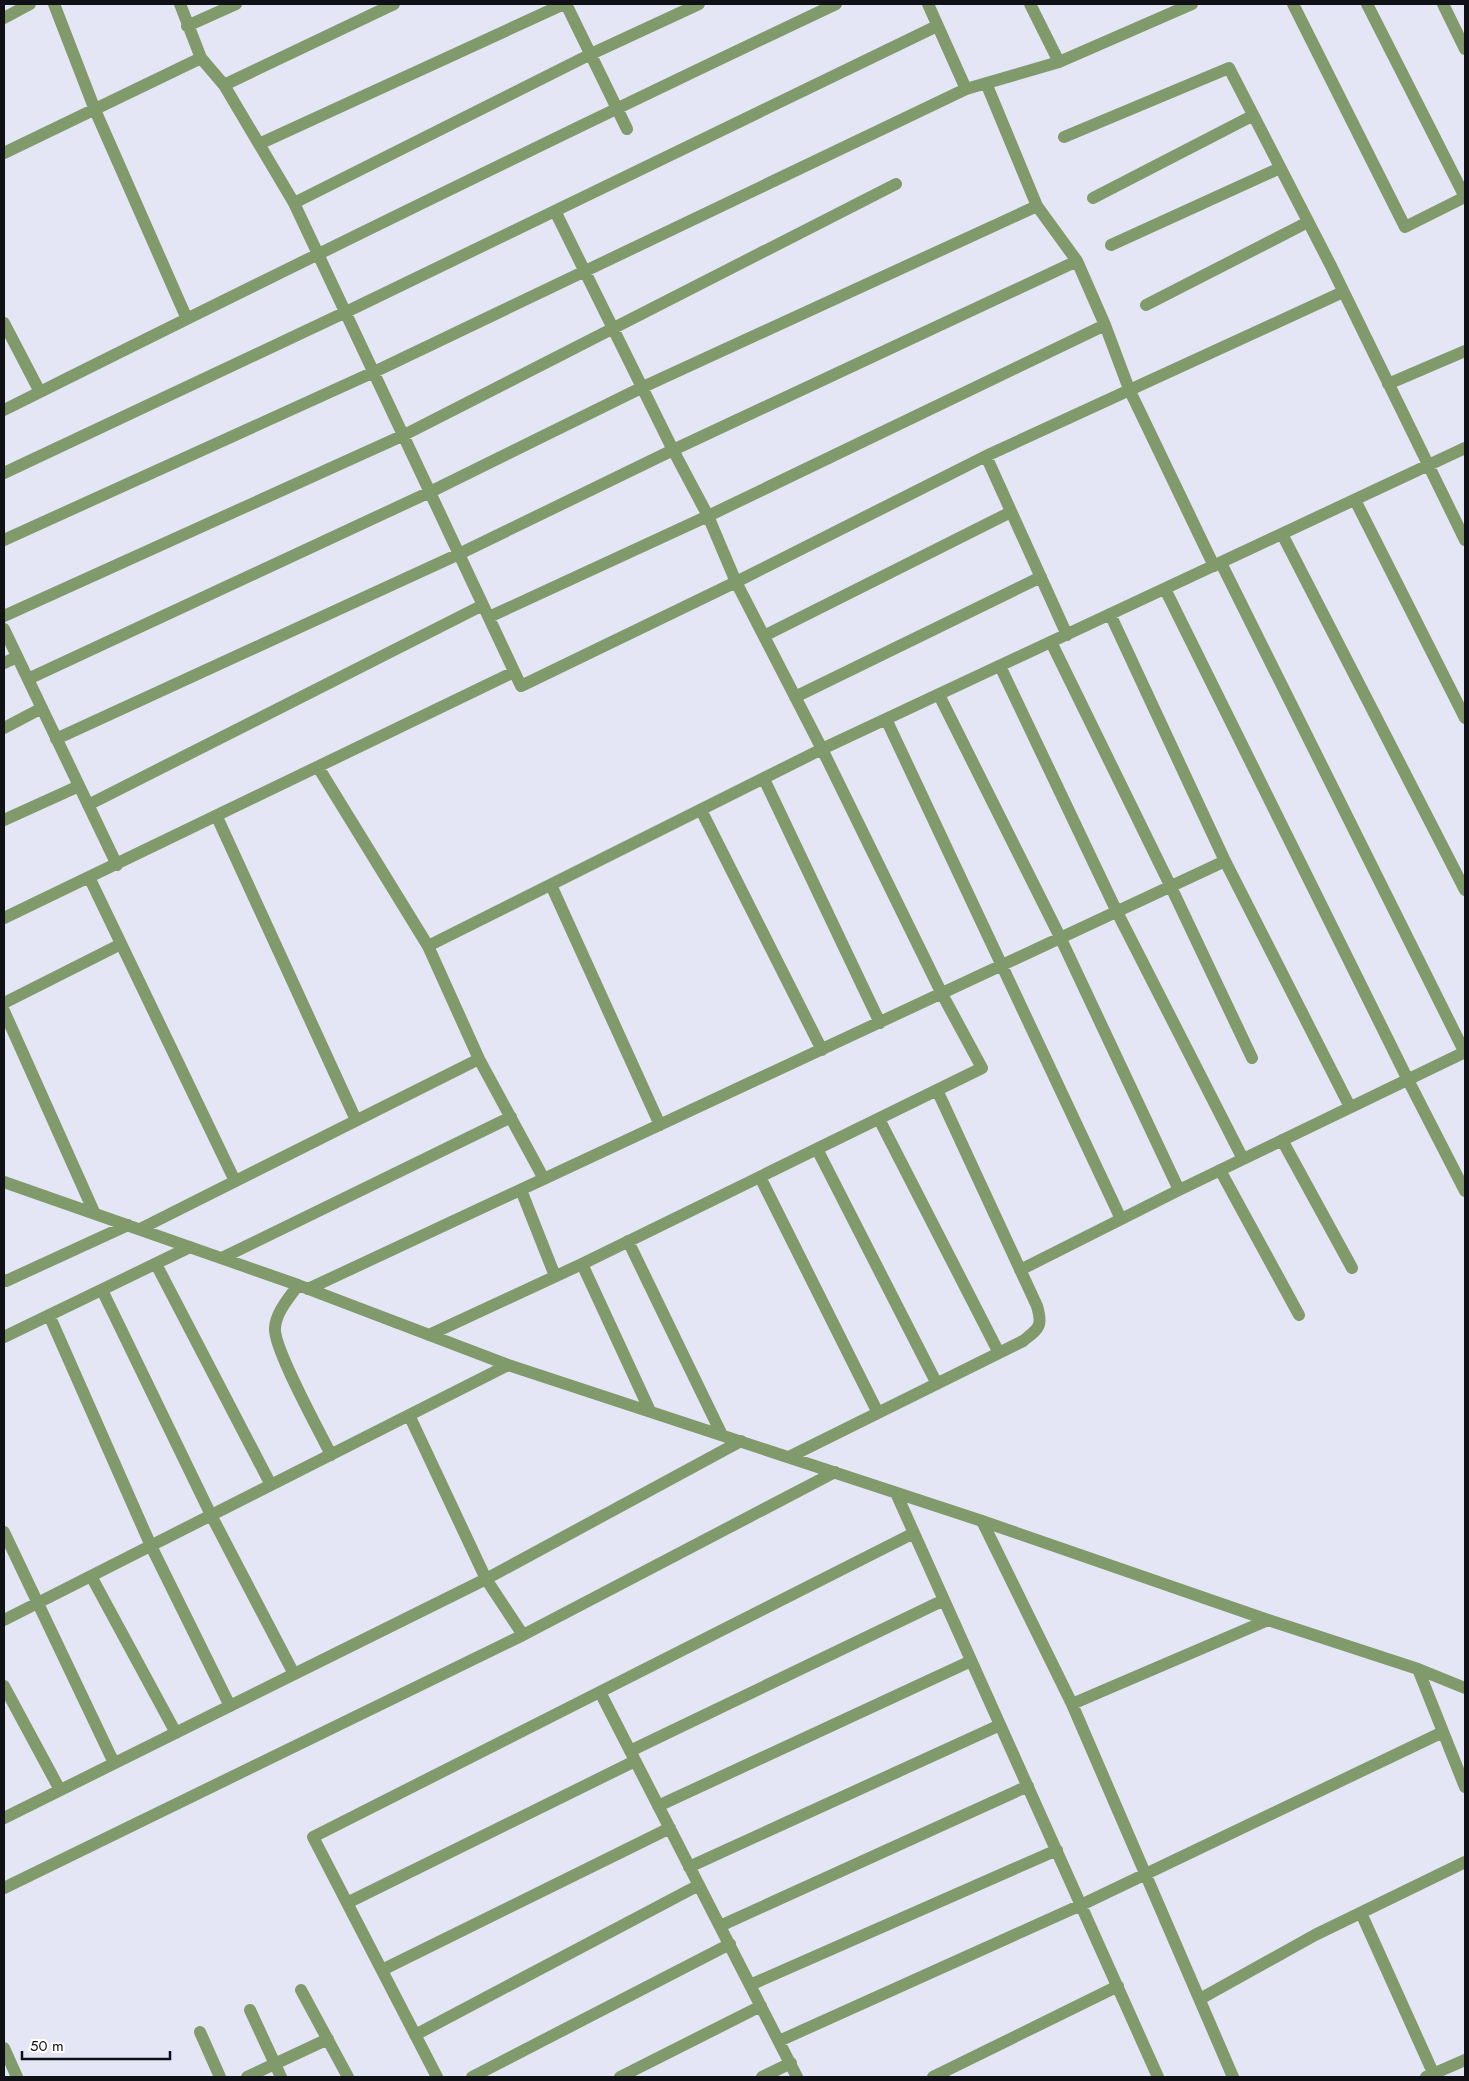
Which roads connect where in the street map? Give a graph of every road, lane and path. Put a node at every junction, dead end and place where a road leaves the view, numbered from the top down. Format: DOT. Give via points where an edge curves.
graph roads {
  1 [pos="30,4"];
  2 [pos="54,4"];
  3 [pos="180,4"];
  4 [pos="236,4"];
  5 [pos="394,4"];
  6 [pos="565,4"];
  7 [pos="699,4"];
  8 [pos="836,4"];
  9 [pos="928,4"];
  10 [pos="1030,4"];
  11 [pos="1192,4"];
  12 [pos="1293,4"];
  13 [pos="1367,4"];
  14 [pos="1443,4"];
  15 [pos="4,18"];
  16 [pos="187,26"];
  17 [pos="938,26"];
  18 [pos="1465,50"];
  19 [pos="591,54"];
  20 [pos="201,58"];
  21 [pos="1059,62"];
  22 [pos="986,83"];
  23 [pos="224,85"];
  24 [pos="966,89"];
  25 [pos="617,108"];
  26 [pos="95,110"];
  27 [pos="1252,116"];
  28 [pos="627,129"];
  29 [pos="1064,137"];
  30 [pos="259,144"];
  31 [pos="4,153"];
  32 [pos="1280,168"];
  33 [pos="896,184"];
  34 [pos="1465,197"];
  35 [pos="1093,198"];
  36 [pos="294,203"];
  37 [pos="1037,206"];
  38 [pos="555,211"];
  39 [pos="1308,222"];
  40 [pos="1111,245"];
  41 [pos="319,253"];
  42 [pos="1077,261"];
  43 [pos="584,271"];
  44 [pos="1342,292"];
  45 [pos="1146,305"];
  46 [pos="346,312"];
  47 [pos="187,318"];
  48 [pos="4,322"];
  49 [pos="1105,325"];
  50 [pos="614,329"];
  51 [pos="1465,351"];
  52 [pos="374,372"];
  53 [pos="1388,384"];
  54 [pos="643,387"];
  55 [pos="1129,389"];
  56 [pos="40,392"];
  57 [pos="4,410"];
  58 [pos="404,435"];
  59 [pos="1465,448"];
  60 [pos="673,450"];
  61 [pos="986,456"];
  62 [pos="1428,465"];
  63 [pos="4,473"];
  64 [pos="430,492"];
  65 [pos="1355,500"];
  66 [pos="1011,512"];
  67 [pos="708,516"];
  68 [pos="1282,534"];
  69 [pos="4,540"];
  70 [pos="1465,540"];
  71 [pos="459,554"];
  72 [pos="1217,564"];
  73 [pos="1041,577"];
  74 [pos="736,582"];
  75 [pos="1165,589"];
  76 [pos="486,611"];
  77 [pos="1110,614"];
  78 [pos="4,616"];
  79 [pos="4,629"];
  80 [pos="1067,635"];
  81 [pos="764,636"];
  82 [pos="1050,642"];
  83 [pos="17,657"];
  84 [pos="4,663"];
  85 [pos="1000,666"];
  86 [pos="514,672"];
  87 [pos="28,679"];
  88 [pos="939,695"];
  89 [pos="795,697"];
  90 [pos="42,708"];
  91 [pos="1465,718"];
  92 [pos="886,719"];
  93 [pos="4,728"];
  94 [pos="56,739"];
  95 [pos="822,749"];
  96 [pos="318,767"];
  97 [pos="764,779"];
  98 [pos="79,786"];
  99 [pos="88,804"];
  100 [pos="701,810"];
  101 [pos="217,816"];
  102 [pos="4,820"];
  103 [pos="1225,861"];
  104 [pos="117,865"];
  105 [pos="89,878"];
  106 [pos="551,885"];
  107 [pos="1171,887"];
  108 [pos="1465,890"];
  109 [pos="1117,912"];
  110 [pos="4,918"];
  111 [pos="1061,939"];
  112 [pos="121,944"];
  113 [pos="428,946"];
  114 [pos="1003,966"];
  115 [pos="942,994"];
  116 [pos="4,1004"];
  117 [pos="4,1011"];
  118 [pos="880,1023"];
  119 [pos="822,1050"];
  120 [pos="1465,1052"];
  121 [pos="1252,1058"];
  122 [pos="479,1059"];
  123 [pos="1408,1080"];
  124 [pos="937,1090"];
  125 [pos="1350,1107"];
  126 [pos="510,1117"];
  127 [pos="879,1119"];
  128 [pos="356,1120"];
  129 [pos="660,1125"];
  130 [pos="1282,1140"];
  131 [pos="817,1149"];
  132 [pos="1242,1159"];
  133 [pos="1220,1170"];
  134 [pos="760,1177"];
  135 [pos="544,1179"];
  136 [pos="4,1182"];
  137 [pos="235,1182"];
  138 [pos="521,1190"];
  139 [pos="1179,1190"];
  140 [pos="1465,1191"];
  141 [pos="94,1212"];
  142 [pos="1121,1220"];
  143 [pos="134,1227"];
  144 [pos="628,1241"];
  145 [pos="190,1247"];
  146 [pos="222,1258"];
  147 [pos="156,1264"];
  148 [pos="582,1264"];
  149 [pos="1352,1268"];
  150 [pos="1020,1270"];
  151 [pos="555,1276"];
  152 [pos="4,1280"];
  153 [pos="303,1287"];
  154 [pos="102,1290"];
  155 [pos="49,1315"];
  156 [pos="1299,1315"];
  157 [pos="428,1335"];
  158 [pos="4,1337"];
  159 [pos="999,1353"];
  160 [pos="508,1366"];
  161 [pos="937,1384"];
  162 [pos="650,1412"];
  163 [pos="878,1413"];
  164 [pos="409,1415"];
  165 [pos="722,1435"];
  166 [pos="741,1441"];
  167 [pos="331,1455"];
  168 [pos="789,1457"];
  169 [pos="835,1472"];
  170 [pos="271,1485"];
  171 [pos="896,1492"];
  172 [pos="211,1515"];
  173 [pos="982,1520"];
  174 [pos="4,1532"];
  175 [pos="914,1533"];
  176 [pos="151,1546"];
  177 [pos="91,1576"];
  178 [pos="486,1579"];
  179 [pos="944,1600"];
  180 [pos="37,1602"];
  181 [pos="4,1620"];
  182 [pos="1268,1620"];
  183 [pos="523,1635"];
  184 [pos="971,1661"];
  185 [pos="1418,1670"];
  186 [pos="294,1674"];
  187 [pos="4,1686"];
  188 [pos="1465,1688"];
  189 [pos="600,1692"];
  190 [pos="1072,1704"];
  191 [pos="230,1706"];
  192 [pos="1000,1725"];
  193 [pos="1443,1732"];
  194 [pos="176,1733"];
  195 [pos="632,1756"];
  196 [pos="114,1763"];
  197 [pos="1028,1786"];
  198 [pos="1465,1788"];
  199 [pos="60,1790"];
  200 [pos="658,1806"];
  201 [pos="4,1818"];
  202 [pos="670,1828"];
  203 [pos="1057,1850"];
  204 [pos="1465,1862"];
  205 [pos="689,1867"];
  206 [pos="1146,1873"];
  207 [pos="699,1885"];
  208 [pos="4,1888"];
  209 [pos="347,1903"];
  210 [pos="1081,1905"];
  211 [pos="1361,1913"];
  212 [pos="720,1926"];
  213 [pos="730,1944"];
  214 [pos="382,1970"];
  215 [pos="750,1985"];
  216 [pos="1118,1986"];
  217 [pos="301,1990"];
  218 [pos="1200,1999"];
  219 [pos="761,2006"];
  220 [pos="250,2010"];
  221 [pos="200,2032"];
  222 [pos="415,2035"];
  223 [pos="328,2039"];
  224 [pos="779,2041"];
  225 [pos="4,2048"];
  226 [pos="1465,2060"];
  227 [pos="791,2063"];
  228 [pos="274,2064"];
  229 [pos="1156,2076"];
  230 [pos="1431,2076"];
  231 [pos="17,2077"];
  232 [pos="220,2077"];
  233 [pos="247,2077"];
  234 [pos="281,2077"];
  235 [pos="348,2077"];
  236 [pos="437,2077"];
  237 [pos="472,2077"];
  238 [pos="620,2077"];
  239 [pos="762,2077"];
  240 [pos="798,2077"];
  241 [pos="932,2077"];
  242 [pos="1233,2077"];
  1 -- 15 [label="street"];
  2 -- 26 [label="street"];
  3 -- 16 [label="street"];
  4 -- 16 [label="street"];
  5 -- 23 [label="street"];
  6 -- 19 [label="street"];
  6 -- 30 [label="street"];
  7 -- 19 [label="street"];
  8 -- 25 [label="street"];
  9 -- 17 [label="street"];
  10 -- 21 [label="street"];
  11 -- 21 [label="street"];
  12 -- 34 [label="street" via="1405,228"];
  13 -- 34 [label="street"];
  14 -- 18 [label="street"];
  16 -- 20 [label="street"];
  17 -- 24 [label="street"];
  17 -- 38 [label="street"];
  19 -- 25 [label="street"];
  19 -- 36 [label="street"];
  20 -- 23 [label="street"];
  20 -- 26 [label="street"];
  21 -- 22 [label="street"];
  22 -- 24 [label="street"];
  22 -- 37 [label="street"];
  23 -- 30 [label="street"];
  24 -- 43 [label="street"];
  25 -- 28 [label="street"];
  25 -- 41 [label="street"];
  26 -- 31 [label="street"];
  26 -- 47 [label="street"];
  27 -- 29 [label="street" via="1229,68"];
  27 -- 32 [label="street"];
  27 -- 35 [label="street"];
  30 -- 36 [label="street"];
  32 -- 39 [label="street"];
  32 -- 40 [label="street"];
  33 -- 50 [label="street"];
  36 -- 41 [label="street"];
  37 -- 42 [label="street"];
  37 -- 54 [label="street"];
  38 -- 43 [label="street"];
  38 -- 46 [label="street"];
  39 -- 44 [label="street"];
  39 -- 45 [label="street"];
  41 -- 46 [label="street"];
  41 -- 47 [label="street"];
  42 -- 49 [label="street"];
  42 -- 60 [label="street"];
  43 -- 50 [label="street"];
  43 -- 52 [label="street"];
  44 -- 53 [label="street"];
  44 -- 55 [label="street"];
  46 -- 52 [label="street"];
  46 -- 63 [label="street"];
  47 -- 56 [label="street"];
  48 -- 56 [label="street"];
  49 -- 55 [label="street"];
  49 -- 67 [label="street"];
  50 -- 54 [label="street"];
  50 -- 58 [label="street"];
  51 -- 53 [label="street"];
  52 -- 58 [label="street"];
  52 -- 69 [label="street"];
  53 -- 62 [label="street"];
  54 -- 60 [label="street"];
  54 -- 64 [label="street"];
  55 -- 61 [label="street"];
  55 -- 72 [label="street"];
  56 -- 57 [label="street"];
  58 -- 64 [label="street"];
  58 -- 78 [label="street"];
  59 -- 62 [label="street"];
  60 -- 67 [label="street"];
  60 -- 71 [label="street"];
  61 -- 66 [label="street"];
  61 -- 74 [label="street"];
  62 -- 65 [label="street"];
  62 -- 70 [label="street"];
  64 -- 71 [label="street"];
  64 -- 87 [label="street"];
  65 -- 68 [label="street"];
  65 -- 91 [label="street"];
  66 -- 73 [label="street"];
  66 -- 81 [label="street"];
  67 -- 74 [label="street"];
  67 -- 76 [label="street"];
  68 -- 72 [label="street"];
  68 -- 108 [label="street"];
  71 -- 76 [label="street"];
  71 -- 94 [label="street"];
  72 -- 75 [label="street"];
  72 -- 120 [label="street"];
  73 -- 80 [label="street"];
  73 -- 89 [label="street"];
  74 -- 81 [label="street"];
  74 -- 86 [label="street" via="521,686"];
  75 -- 77 [label="street"];
  75 -- 123 [label="street"];
  76 -- 86 [label="street"];
  76 -- 99 [label="street"];
  77 -- 80 [label="street"];
  77 -- 103 [label="street"];
  79 -- 83 [label="street"];
  80 -- 82 [label="street"];
  81 -- 89 [label="street"];
  82 -- 85 [label="street"];
  82 -- 107 [label="street"];
  83 -- 84 [label="street"];
  83 -- 87 [label="street"];
  85 -- 88 [label="street"];
  85 -- 109 [label="street"];
  86 -- 96 [label="street"];
  87 -- 90 [label="street"];
  88 -- 92 [label="street"];
  88 -- 111 [label="street"];
  89 -- 95 [label="street"];
  90 -- 93 [label="street"];
  90 -- 94 [label="street"];
  92 -- 95 [label="street"];
  92 -- 114 [label="street"];
  94 -- 98 [label="street"];
  95 -- 97 [label="street"];
  95 -- 115 [label="street"];
  96 -- 101 [label="street"];
  96 -- 113 [label="street"];
  97 -- 100 [label="street"];
  97 -- 118 [label="street"];
  98 -- 99 [label="street"];
  98 -- 102 [label="street"];
  99 -- 104 [label="street"];
  100 -- 106 [label="street"];
  100 -- 119 [label="street"];
  101 -- 104 [label="street"];
  101 -- 128 [label="street"];
  103 -- 107 [label="street"];
  103 -- 125 [label="street"];
  104 -- 105 [label="street"];
  105 -- 110 [label="street"];
  105 -- 112 [label="street"];
  106 -- 113 [label="street"];
  106 -- 129 [label="street"];
  107 -- 109 [label="street"];
  107 -- 121 [label="street"];
  109 -- 111 [label="street"];
  109 -- 132 [label="street"];
  111 -- 114 [label="street"];
  111 -- 139 [label="street"];
  112 -- 116 [label="street"];
  112 -- 137 [label="street"];
  113 -- 122 [label="street"];
  114 -- 115 [label="street"];
  114 -- 142 [label="street"];
  115 -- 118 [label="street"];
  115 -- 124 [label="street" via="982,1068"];
  117 -- 141 [label="street"];
  118 -- 119 [label="street"];
  119 -- 129 [label="street"];
  120 -- 123 [label="street"];
  122 -- 126 [label="street"];
  122 -- 128 [label="street"];
  123 -- 125 [label="street"];
  123 -- 140 [label="street"];
  124 -- 127 [label="street"];
  124 -- 150 [label="street"];
  125 -- 130 [label="street"];
  126 -- 135 [label="street"];
  126 -- 146 [label="street"];
  127 -- 131 [label="street"];
  127 -- 159 [label="street"];
  128 -- 137 [label="street"];
  129 -- 135 [label="street"];
  130 -- 132 [label="street"];
  130 -- 149 [label="street"];
  131 -- 134 [label="street"];
  131 -- 161 [label="street"];
  132 -- 133 [label="street"];
  133 -- 139 [label="street"];
  133 -- 156 [label="street"];
  134 -- 144 [label="street"];
  134 -- 163 [label="street"];
  135 -- 138 [label="street"];
  136 -- 141 [label="street"];
  137 -- 143 [label="street"];
  138 -- 151 [label="street"];
  138 -- 153 [label="street"];
  139 -- 142 [label="street"];
  141 -- 143 [label="street"];
  142 -- 150 [label="street"];
  143 -- 145 [label="street"];
  143 -- 152 [label="street"];
  144 -- 148 [label="street"];
  144 -- 165 [label="street"];
  145 -- 146 [label="street"];
  145 -- 147 [label="street"];
  146 -- 153 [label="street"];
  147 -- 154 [label="street"];
  147 -- 170 [label="street"];
  148 -- 151 [label="street"];
  148 -- 162 [label="street"];
  150 -- 159 [label="street" via="1041,1320 1038,1329 1023,1341"];
  151 -- 157 [label="street"];
  153 -- 157 [label="street"];
  153 -- 167 [label="street" via="277,1316 274,1330 283,1357"];
  154 -- 155 [label="street"];
  154 -- 172 [label="street"];
  155 -- 158 [label="street"];
  155 -- 176 [label="street"];
  157 -- 160 [label="street"];
  159 -- 161 [label="street"];
  160 -- 162 [label="street"];
  160 -- 164 [label="street"];
  161 -- 163 [label="street"];
  162 -- 165 [label="street"];
  163 -- 168 [label="street"];
  164 -- 167 [label="street"];
  164 -- 178 [label="street"];
  165 -- 166 [label="street"];
  166 -- 168 [label="street"];
  166 -- 178 [label="street"];
  167 -- 170 [label="street"];
  168 -- 169 [label="street"];
  169 -- 171 [label="street"];
  169 -- 183 [label="street"];
  170 -- 172 [label="street"];
  171 -- 173 [label="street"];
  171 -- 175 [label="street"];
  172 -- 176 [label="street"];
  172 -- 186 [label="street"];
  173 -- 182 [label="street"];
  173 -- 190 [label="street"];
  174 -- 180 [label="street"];
  175 -- 179 [label="street"];
  175 -- 189 [label="street"];
  176 -- 177 [label="street"];
  176 -- 191 [label="street"];
  177 -- 180 [label="street"];
  177 -- 194 [label="street"];
  178 -- 183 [label="street"];
  178 -- 186 [label="street"];
  179 -- 184 [label="street"];
  179 -- 195 [label="street"];
  180 -- 181 [label="street"];
  180 -- 196 [label="street"];
  182 -- 185 [label="street"];
  182 -- 190 [label="street"];
  183 -- 208 [label="street"];
  184 -- 192 [label="street"];
  184 -- 200 [label="street"];
  185 -- 188 [label="street"];
  185 -- 193 [label="street"];
  186 -- 191 [label="street"];
  187 -- 199 [label="street"];
  189 -- 195 [label="street"];
  189 -- 209 [label="street" via="313,1837"];
  190 -- 206 [label="street"];
  191 -- 194 [label="street"];
  192 -- 197 [label="street"];
  192 -- 205 [label="street"];
  193 -- 198 [label="street"];
  193 -- 206 [label="street"];
  194 -- 196 [label="street"];
  195 -- 200 [label="street"];
  195 -- 209 [label="street"];
  196 -- 199 [label="street"];
  197 -- 203 [label="street"];
  197 -- 212 [label="street"];
  199 -- 201 [label="street"];
  200 -- 202 [label="street"];
  202 -- 205 [label="street"];
  202 -- 214 [label="street"];
  203 -- 210 [label="street"];
  203 -- 215 [label="street"];
  204 -- 211 [label="street"];
  205 -- 207 [label="street"];
  206 -- 210 [label="street"];
  206 -- 218 [label="street"];
  207 -- 212 [label="street"];
  207 -- 222 [label="street"];
  209 -- 214 [label="street"];
  210 -- 216 [label="street"];
  210 -- 224 [label="street"];
  211 -- 218 [label="street"];
  211 -- 230 [label="street"];
  212 -- 213 [label="street"];
  213 -- 215 [label="street"];
  213 -- 237 [label="street"];
  214 -- 222 [label="street"];
  215 -- 219 [label="street"];
  216 -- 229 [label="street"];
  216 -- 241 [label="street"];
  217 -- 223 [label="street"];
  218 -- 242 [label="street"];
  219 -- 224 [label="street"];
  219 -- 238 [label="street"];
  220 -- 228 [label="street"];
  221 -- 232 [label="street"];
  222 -- 236 [label="street"];
  223 -- 228 [label="street"];
  223 -- 235 [label="street"];
  224 -- 227 [label="street"];
  225 -- 231 [label="street"];
  226 -- 230 [label="street"];
  227 -- 239 [label="street"];
  227 -- 240 [label="street"];
  228 -- 233 [label="street"];
  228 -- 234 [label="street"];
}
